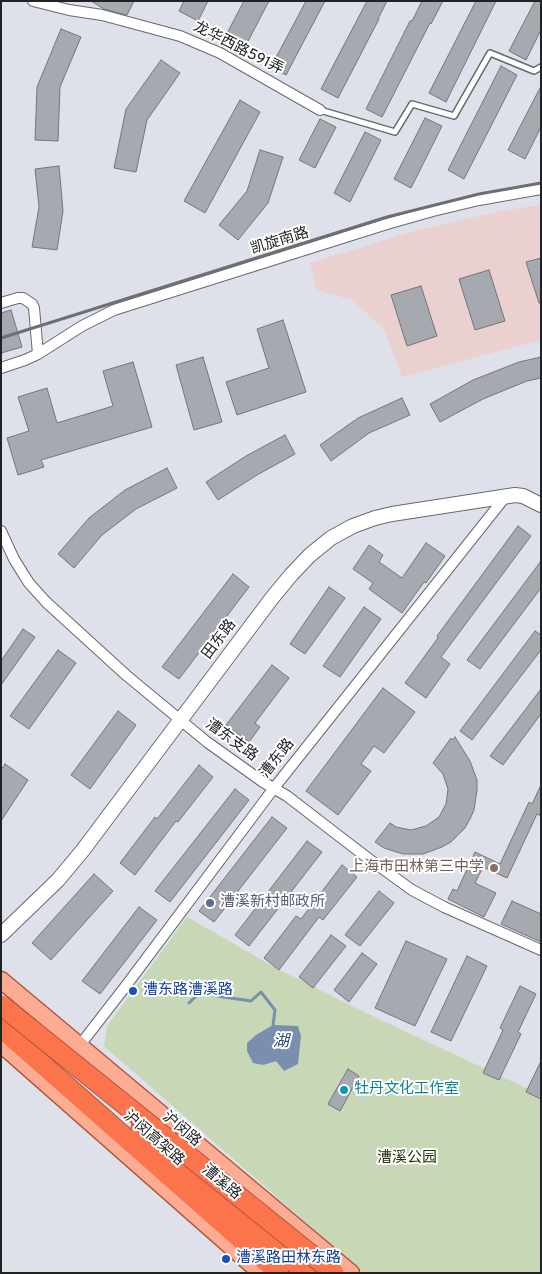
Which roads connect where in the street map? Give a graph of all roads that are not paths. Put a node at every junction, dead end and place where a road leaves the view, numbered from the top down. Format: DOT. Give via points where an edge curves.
graph roads {
  1 [pos="33,1"];
  2 [pos="541,67"];
  3 [pos="320,110"];
  4 [pos="541,189"];
  5 [pos="1,303"];
  6 [pos="38,354"];
  7 [pos="1,368"];
  8 [pos="506,496"];
  9 [pos="541,505"];
  10 [pos="1,532"];
  11 [pos="180,721"];
  12 [pos="274,788"];
  13 [pos="1,935"];
  14 [pos="541,950"];
  15 [pos="1,980"];
  16 [pos="1,996"];
  17 [pos="1,1005"];
  18 [pos="1,1028"];
  19 [pos="1,1044"];
  20 [pos="80,1045"];
  21 [pos="261,1273"];
  22 [pos="279,1273"];
  23 [pos="306,1273"];
  24 [pos="327,1273"];
  25 [pos="334,1273"];
  26 [pos="351,1273"];
  1 -- 3 [label="street, 龙华西路591弄" via="180,36 220,53"];
  2 -- 3 [label="lane, 龙华西路591弄" via="534,71 490,53 454,116 412,104 395,132"];
  4 -- 6 [label="street, 凯旋南路" via="479,200 387,224 114,310"];
  5 -- 6 [label="street" via="23,298 32,304"];
  6 -- 7 [label="street, 凯旋南路"];
  8 -- 9 [label="street, 田东路" via="523,496"];
  8 -- 11 [label="street, 田东路" via="375,518 332,538 291,575"];
  8 -- 12 [label="street, 漕东路"];
  10 -- 11 [label="street, 漕东支路" via="29,583 46,602"];
  11 -- 12 [label="street, 漕东支路"];
  11 -- 13 [label="street, 田东路" via="58,880"];
  12 -- 14 [label="street, 漕东支路" via="412,890"];
  12 -- 20 [label="street, 漕东路"];
  15 -- 20 [label="main road"];
  16 -- 24 [label="main road, 漕溪路"];
  17 -- 23 [label="highway, 沪闵高架路, bridge"];
  17 -- 25 [label="highway, bridge"];
  18 -- 22 [label="highway, 沪闵高架路"];
  19 -- 21 [label="main road"];
  20 -- 26 [label="main road, 沪闵路"];
}
